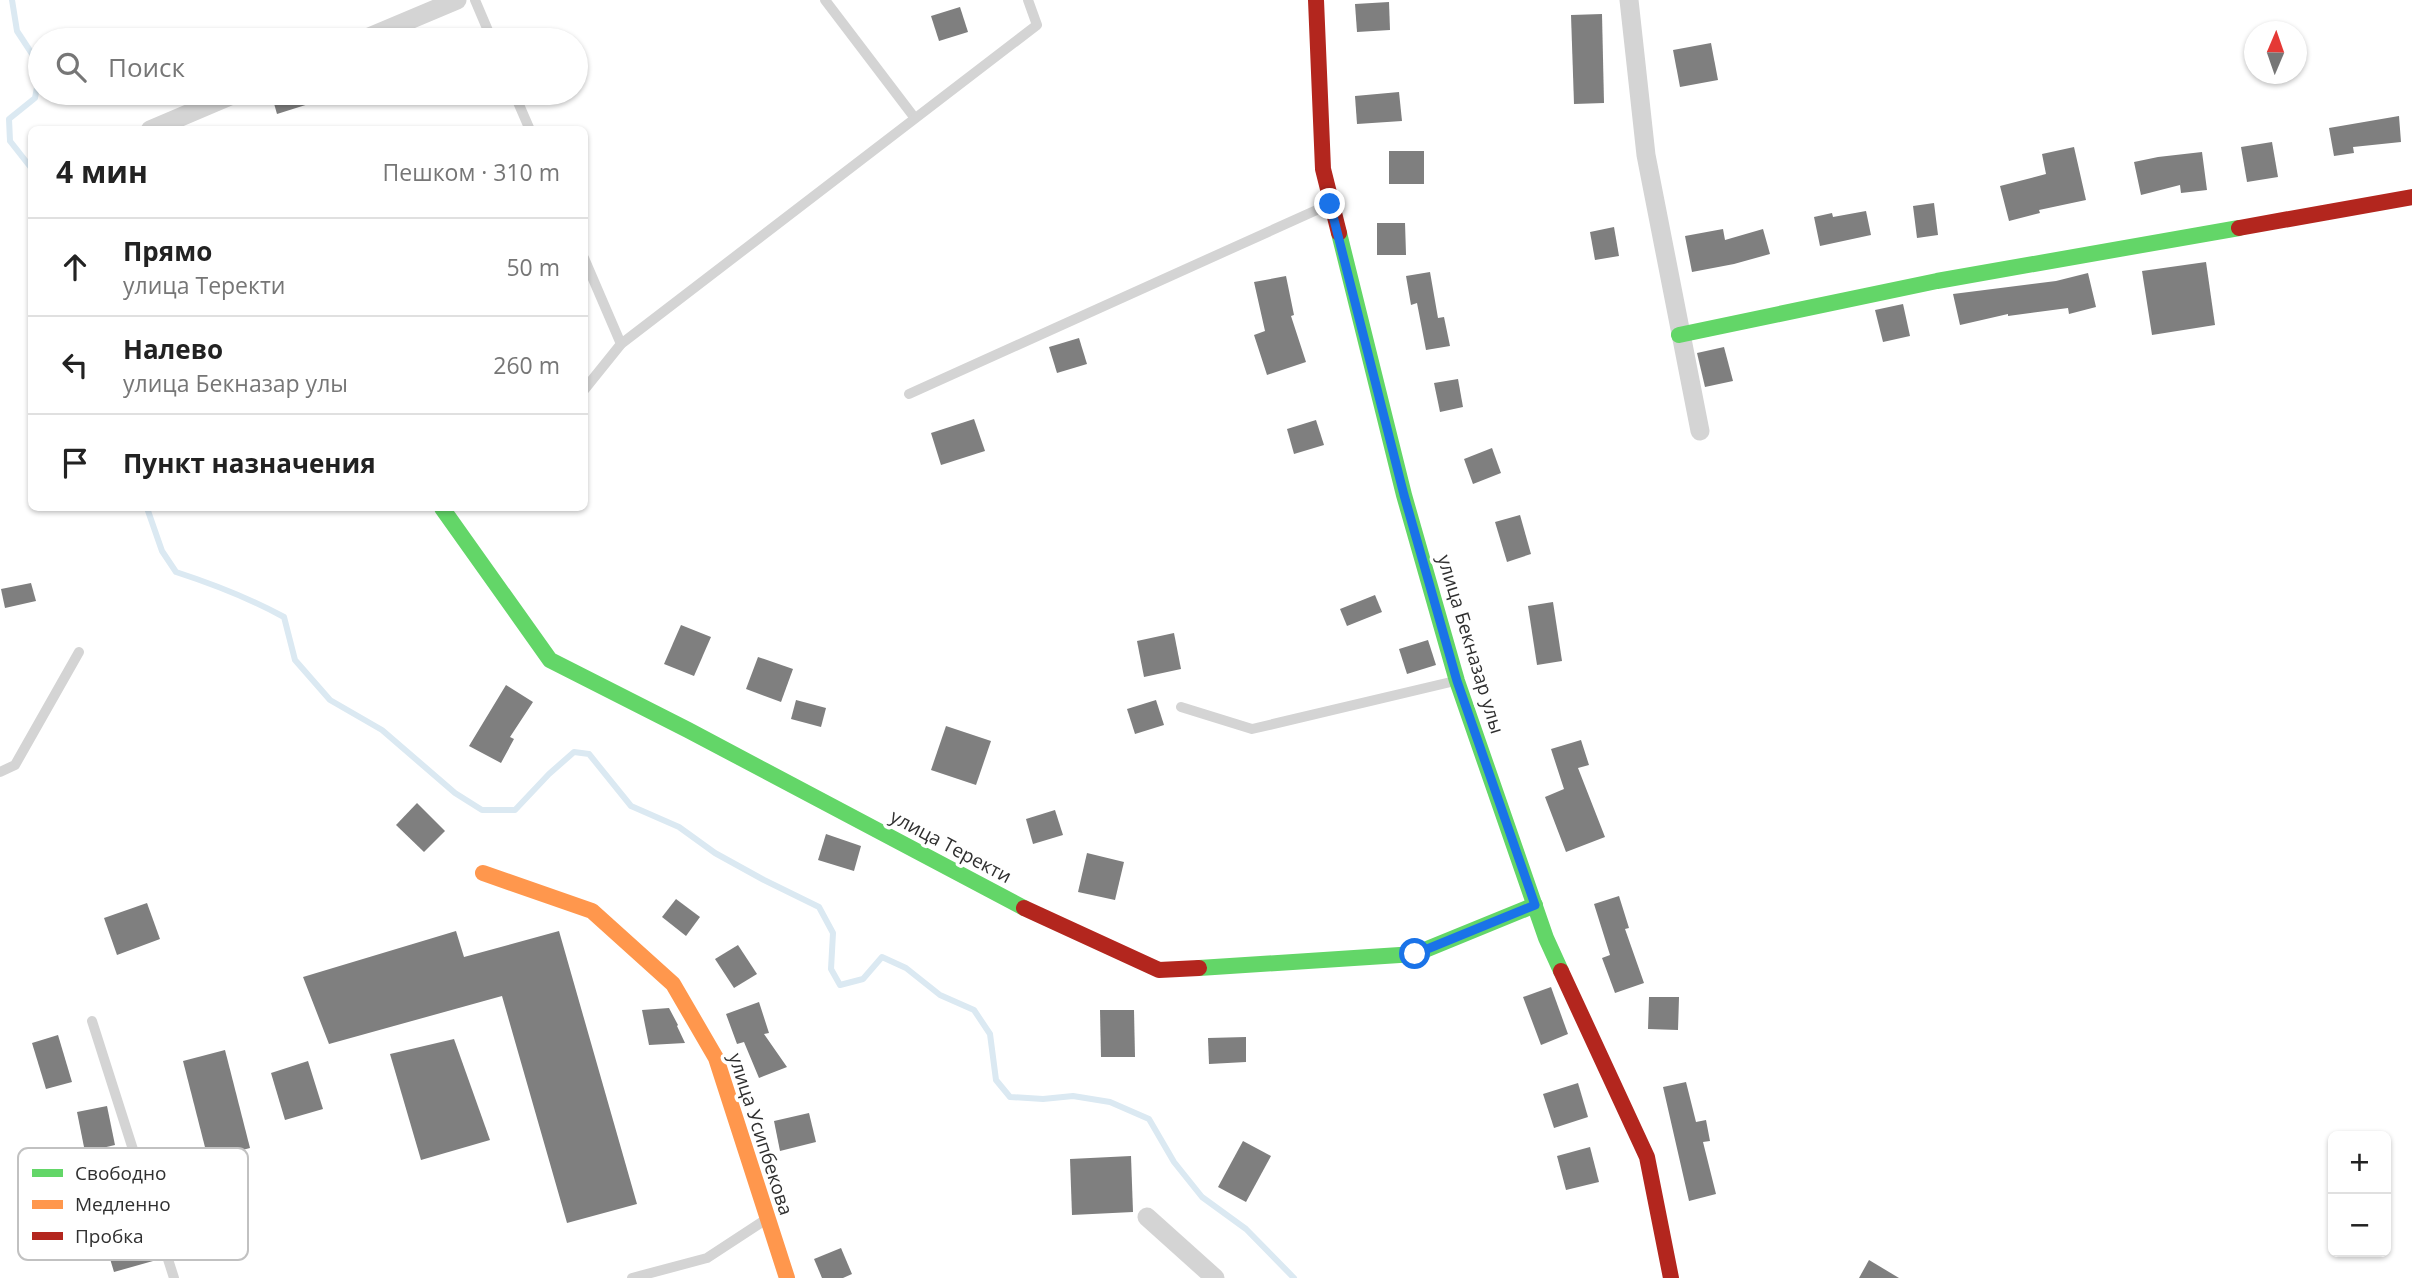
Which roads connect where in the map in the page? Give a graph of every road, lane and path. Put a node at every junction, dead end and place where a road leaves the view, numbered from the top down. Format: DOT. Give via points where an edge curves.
graph roads {
  1 [pos="457,0"];
  2 [pos="475,0"];
  3 [pos="825,0"];
  4 [pos="1028,0"];
  5 [pos="1317,0"];
  6 [pos="1629,0"];
  7 [pos="390,28"];
  8 [pos="487,28"];
  9 [pos="209,105"];
  10 [pos="519,105"];
  11 [pos="914,117"];
  12 [pos="159,126"];
  13 [pos="528,126"];
  14 [pos="2412,197"];
  15 [pos="1330,204"];
  16 [pos="588,267"];
  17 [pos="1679,335"];
  18 [pos="621,344"];
  19 [pos="588,385"];
  20 [pos="909,394"];
  21 [pos="1700,430"];
  22 [pos="447,511"];
  23 [pos="79,652"];
  24 [pos="1457,681"];
  25 [pos="1181,707"];
  26 [pos="0,772"];
  27 [pos="483,873"];
  28 [pos="1535,905"];
  29 [pos="92,1021"];
  30 [pos="133,1148"];
  31 [pos="1147,1217"];
  32 [pos="767,1219"];
  33 [pos="168,1260"];
  34 [pos="174,1278"];
  35 [pos="632,1278"];
  36 [pos="787,1278"];
  37 [pos="1215,1278"];
  38 [pos="1671,1278"];
  1 -- 7 [label="street"];
  2 -- 8 [label="lane"];
  3 -- 11 [label="lane"];
  4 -- 11 [label="lane" via="1037,25"];
  5 -- 15 [label="street, улица Бекназар улы" via="1323,169"];
  6 -- 17 [label="street" via="1646,155"];
  9 -- 12 [label="street"];
  10 -- 13 [label="lane"];
  11 -- 18 [label="lane"];
  14 -- 17 [label="street" via="1937,281"];
  15 -- 20 [label="lane"];
  15 -- 24 [label="street, улица Бекназар улы"];
  16 -- 18 [label="lane"];
  17 -- 21 [label="street"];
  18 -- 19 [label="lane"];
  22 -- 28 [label="street, улица Теректи" via="550,660 1007,900 1159,970 1415,954"];
  23 -- 26 [label="lane" via="15,765"];
  24 -- 25 [label="lane" via="1252,729"];
  24 -- 28 [label="street, улица Бекназар улы"];
  27 -- 32 [label="street, улица Усипбекова" via="592,911 674,984 716,1058"];
  28 -- 38 [label="street, улица Бекназар улы" via="1647,1157"];
  29 -- 30 [label="lane"];
  31 -- 37 [label="street"];
  32 -- 35 [label="lane" via="707,1258"];
  32 -- 36 [label="street, улица Усипбекова"];
  33 -- 34 [label="lane"];
}
